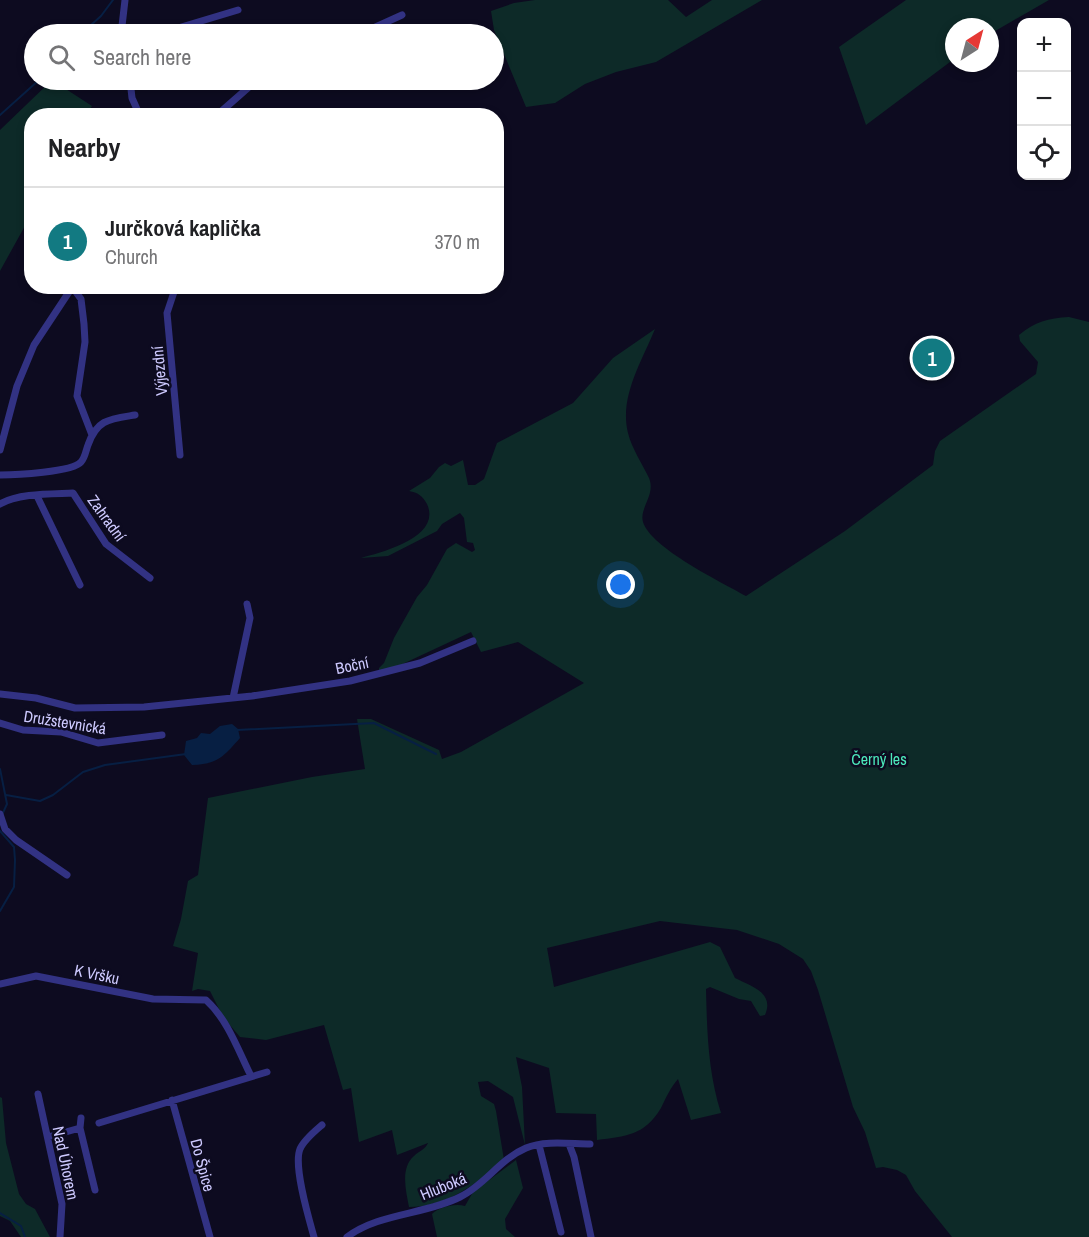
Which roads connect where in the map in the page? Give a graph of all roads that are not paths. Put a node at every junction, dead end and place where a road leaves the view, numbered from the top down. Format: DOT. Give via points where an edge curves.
graph roads {
  1 [pos="125,0"];
  2 [pos="238,10"];
  3 [pos="402,15"];
  4 [pos="122,24"];
  5 [pos="191,24"];
  6 [pos="382,24"];
  7 [pos="131,90"];
  8 [pos="246,90"];
  9 [pos="136,108"];
  10 [pos="225,108"];
  11 [pos="68,294"];
  12 [pos="77,294"];
  13 [pos="173,294"];
  14 [pos="135,415"];
  15 [pos="92,435"];
  16 [pos="0,450"];
  17 [pos="180,455"];
  18 [pos="0,476"];
  19 [pos="37,496"];
  20 [pos="0,504"];
  21 [pos="150,579"];
  22 [pos="80,585"];
  23 [pos="247,604"];
  24 [pos="261,617"];
  25 [pos="250,618"];
  26 [pos="473,641"];
  27 [pos="0,694"];
  28 [pos="233,698"];
  29 [pos="0,723"];
  30 [pos="162,735"];
  31 [pos="1,816"];
  32 [pos="67,875"];
  33 [pos="0,984"];
  34 [pos="267,1072"];
  35 [pos="251,1076"];
  36 [pos="38,1094"];
  37 [pos="172,1100"];
  38 [pos="81,1118"];
  39 [pos="99,1123"];
  40 [pos="322,1125"];
  41 [pos="80,1128"];
  42 [pos="48,1137"];
  43 [pos="569,1144"];
  44 [pos="590,1144"];
  45 [pos="540,1145"];
  46 [pos="95,1190"];
  47 [pos="561,1232"];
  48 [pos="60,1237"];
  49 [pos="210,1237"];
  50 [pos="314,1237"];
  51 [pos="347,1237"];
  52 [pos="591,1237"];
  1 -- 4 [label="street"];
  2 -- 5 [label="street"];
  3 -- 6 [label="street"];
  7 -- 9 [label="street"];
  8 -- 10 [label="street"];
  11 -- 16 [label="street" via="34,345"];
  12 -- 15 [label="street" via="85,333 77,396"];
  13 -- 17 [label="street, Výjezdní" via="167,313"];
  14 -- 15 [label="street" via="105,421"];
  15 -- 18 [label="street" via="82,461 76,466"];
  19 -- 20 [label="street, Zahradní"];
  19 -- 21 [label="street, Zahradní" via="73,493 106,544"];
  19 -- 22 [label="street"];
  23 -- 25 [label="street"];
  24 -- 25 [label="street"];
  25 -- 28 [label="street"];
  26 -- 28 [label="street, Boční" via="420,663 350,681"];
  27 -- 28 [label="street, Boční" via="75,708 144,707"];
  29 -- 30 [label="street, Družstevnická" via="23,730 60,732 98,743"];
  31 -- 32 [label="street" via="16,840"];
  33 -- 35 [label="street, K Vršku" via="36,976 153,999 206,1000 231,1033"];
  34 -- 35 [label="street"];
  35 -- 37 [label="street"];
  36 -- 42 [label="street, Nad Úhorem"];
  37 -- 39 [label="street"];
  37 -- 49 [label="street, Do Špice"];
  38 -- 41 [label="street"];
  40 -- 50 [label="street" via="304,1143 299,1156"];
  41 -- 42 [label="street"];
  41 -- 46 [label="street"];
  42 -- 48 [label="street, Nad Úhorem" via="62,1204"];
  43 -- 44 [label="street, Hluboká"];
  43 -- 45 [label="street, Hluboká"];
  43 -- 52 [label="street"];
  45 -- 47 [label="street"];
  45 -- 51 [label="street, Hluboká" via="526,1148 460,1197 370,1225"];
}
